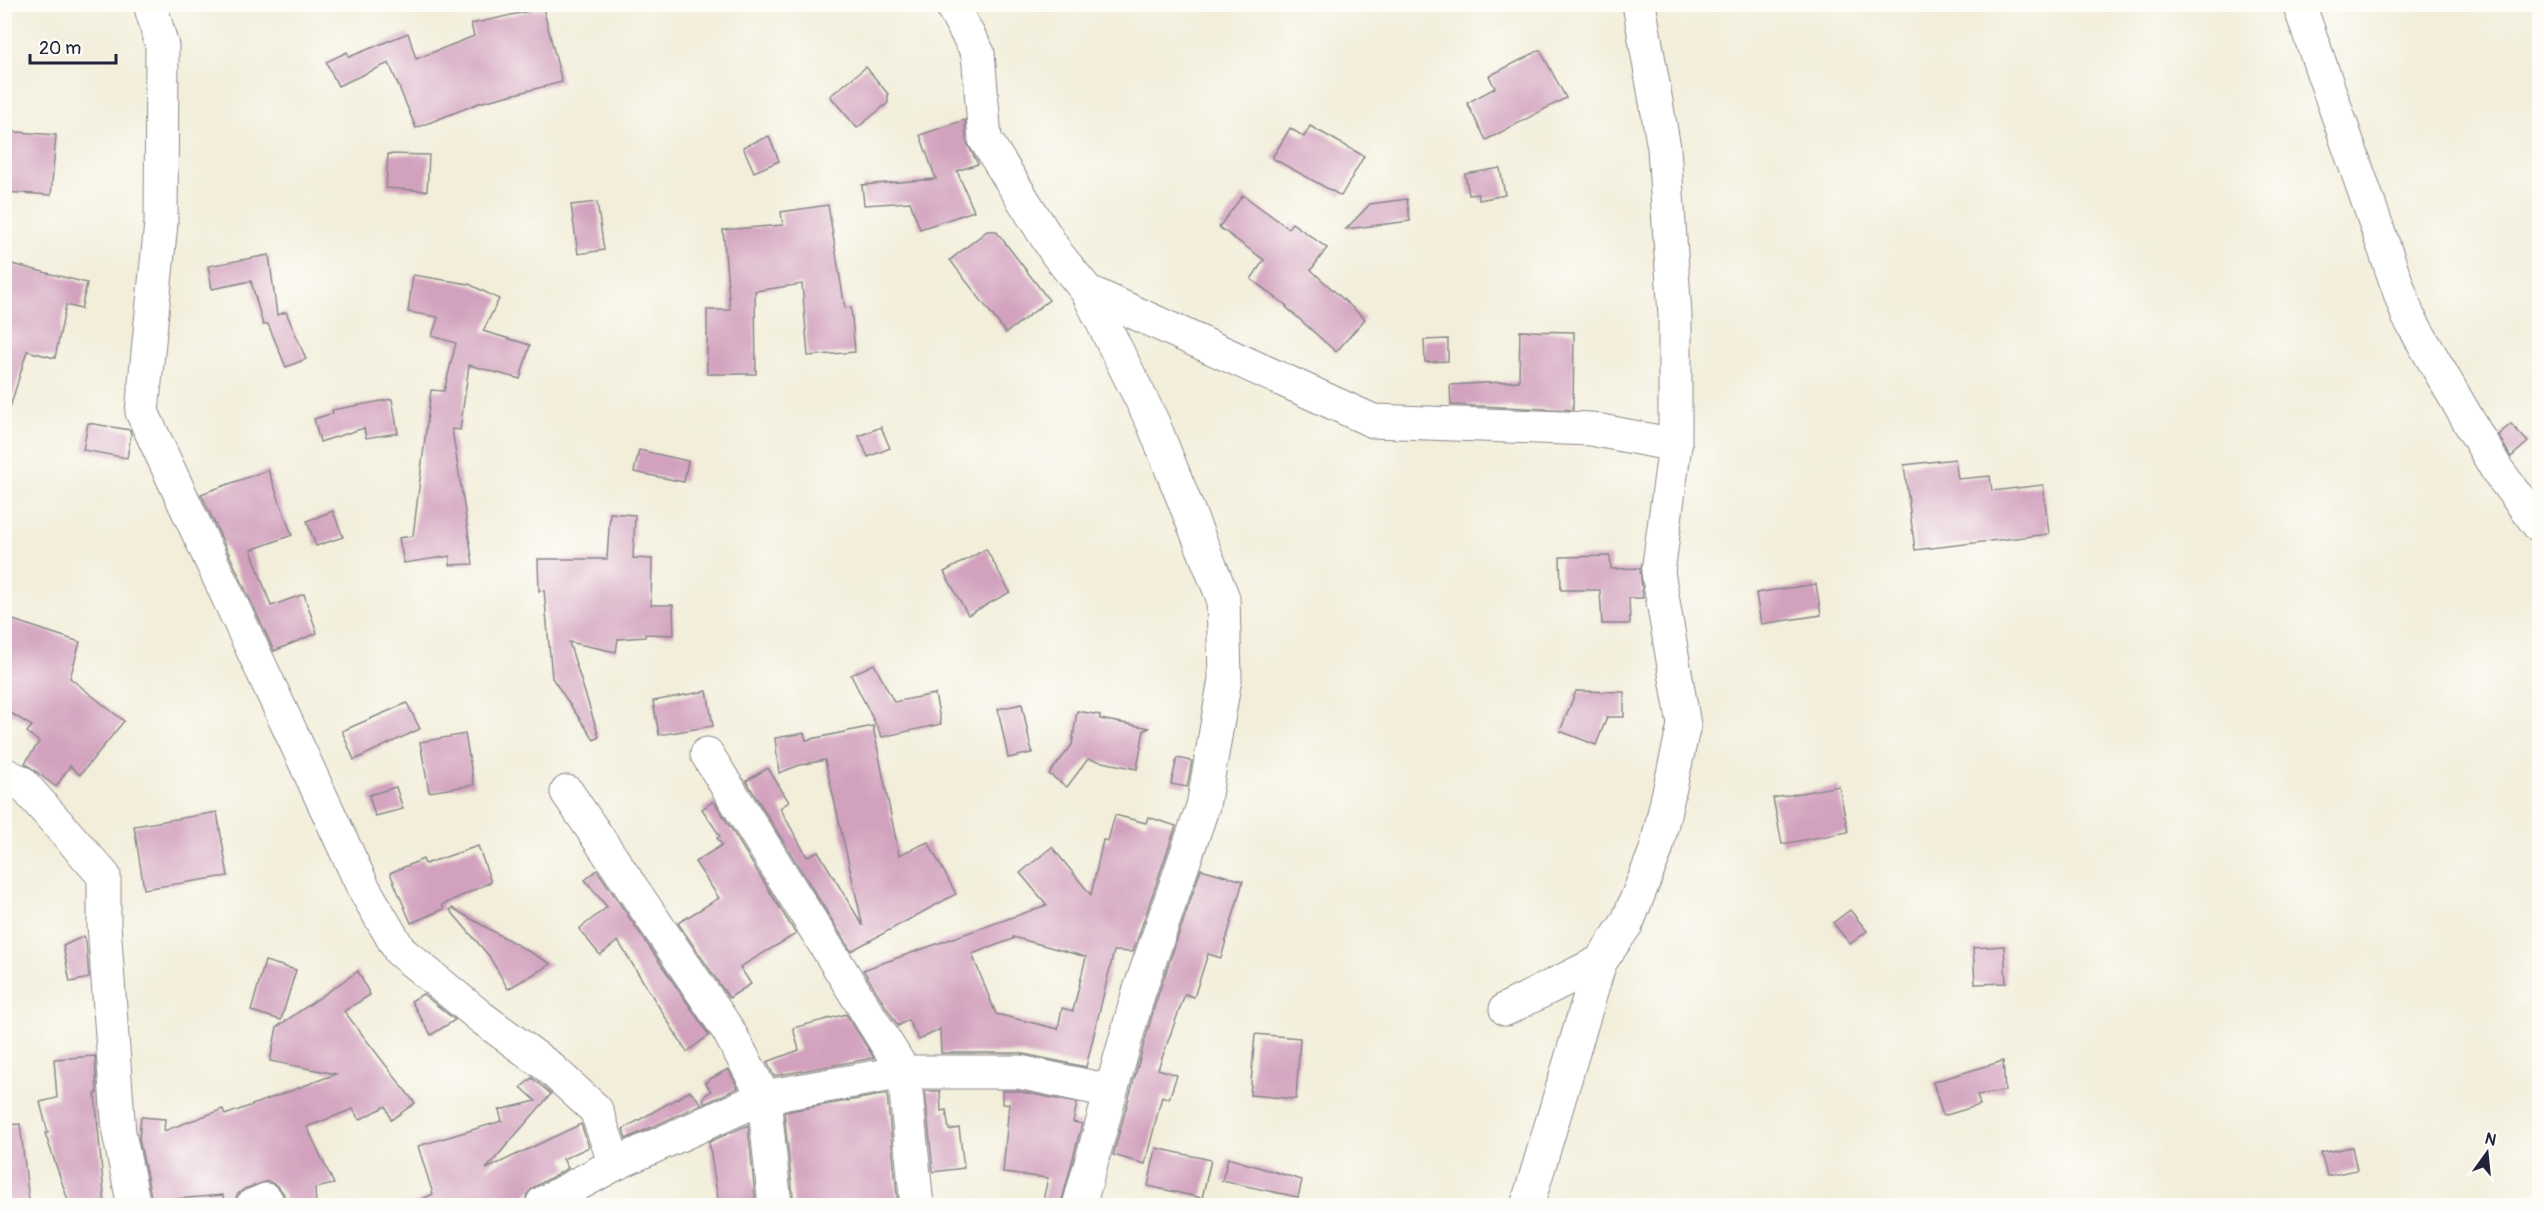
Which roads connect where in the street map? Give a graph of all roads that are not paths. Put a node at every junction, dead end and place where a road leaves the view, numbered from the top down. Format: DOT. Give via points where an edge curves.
graph roads {
  1 [pos="150,4"];
  2 [pos="951,4"];
  3 [pos="1639,4"];
  4 [pos="2299,4"];
  5 [pos="1087,291"];
  6 [pos="1676,445"];
  7 [pos="2540,526"];
  8 [pos="707,753"];
  9 [pos="4,774"];
  10 [pos="567,792"];
  11 [pos="1600,962"];
  12 [pos="1506,1009"];
  13 [pos="904,1072"];
  14 [pos="1110,1091"];
  15 [pos="764,1097"];
  16 [pos="615,1164"];
  17 [pos="543,1203"];
  18 [pos="134,1206"];
  19 [pos="252,1206"];
  20 [pos="268,1206"];
  21 [pos="775,1206"];
  22 [pos="917,1206"];
  23 [pos="1079,1206"];
  24 [pos="1527,1206"];
  1 -- 16 [label="street" via="162,46 161,223 142,412 363,887 400,951 549,1067 596,1110"];
  2 -- 5 [label="street" via="978,53 986,139 1057,254"];
  3 -- 6 [label="street" via="1664,148 1675,315"];
  4 -- 7 [label="street" via="2408,316 2497,470"];
  5 -- 6 [label="street" via="1373,421 1591,429"];
  5 -- 14 [label="street" via="1153,423 1223,598 1225,679 1203,806 1138,995"];
  6 -- 11 [label="street" via="1658,572 1684,725 1656,850 1627,923"];
  8 -- 13 [label="street"];
  9 -- 18 [label="street" via="21,782 104,876 118,1122"];
  10 -- 15 [label="street" via="728,1030"];
  11 -- 12 [label="street"];
  11 -- 24 [label="street"];
  13 -- 14 [label="street" via="1019,1072"];
  13 -- 15 [label="street"];
  13 -- 22 [label="street"];
  14 -- 23 [label="street"];
  15 -- 16 [label="street"];
  15 -- 21 [label="street"];
  16 -- 17 [label="street"];
  19 -- 20 [label="street" via="266,1200"];
}
